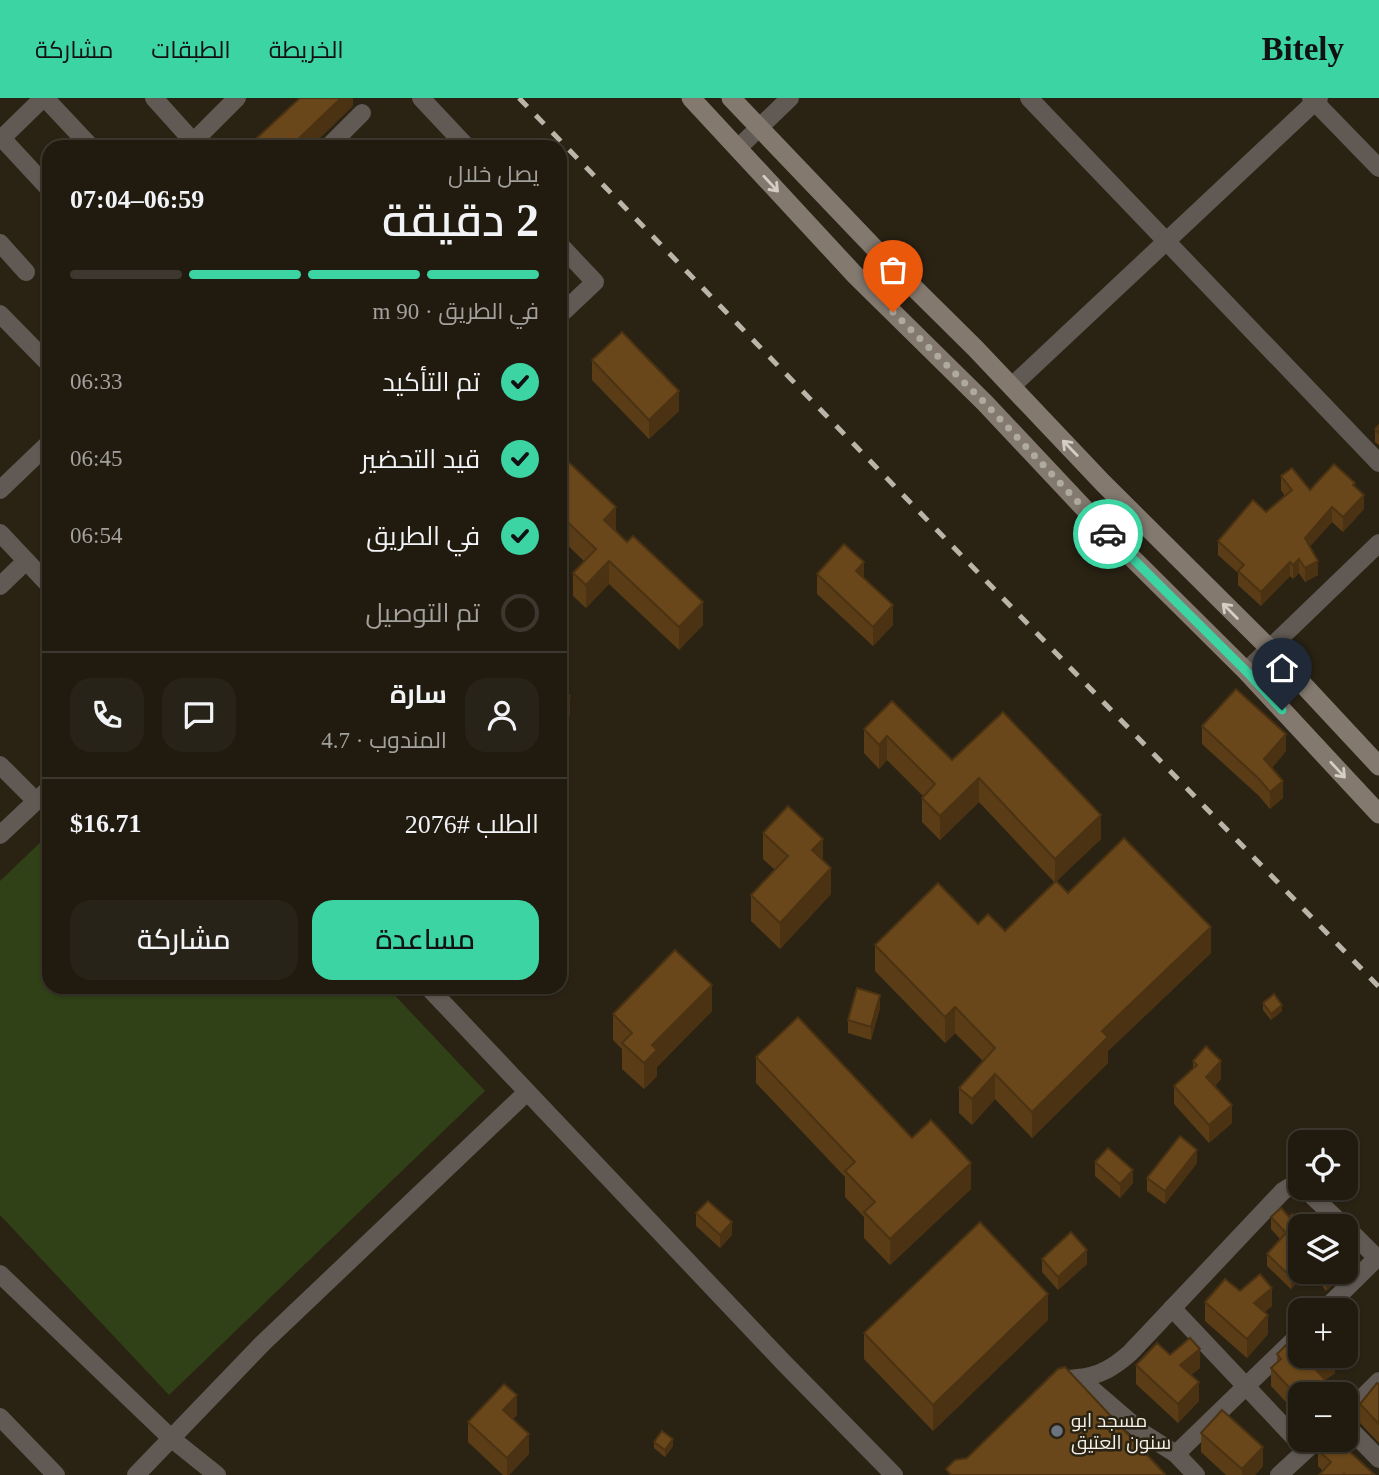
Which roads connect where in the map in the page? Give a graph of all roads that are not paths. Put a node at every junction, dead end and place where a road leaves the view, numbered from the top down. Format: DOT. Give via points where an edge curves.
graph roads {
  1 [pos="44,98"];
  2 [pos="154,98"];
  3 [pos="235,98"];
  4 [pos="421,98"];
  5 [pos="691,98"];
  6 [pos="731,98"];
  7 [pos="790,98"];
  8 [pos="1029,98"];
  9 [pos="1315,99"];
  10 [pos="362,113"];
  11 [pos="758,128"];
  12 [pos="1,138"];
  13 [pos="84,140"];
  14 [pos="189,140"];
  15 [pos="197,140"];
  16 [pos="335,140"];
  17 [pos="460,140"];
  18 [pos="738,148"];
  19 [pos="1379,169"];
  20 [pos="42,182"];
  21 [pos="1167,241"];
  22 [pos="0,243"];
  23 [pos="567,253"];
  24 [pos="26,272"];
  25 [pos="567,307"];
  26 [pos="0,314"];
  27 [pos="42,358"];
  28 [pos="1012,386"];
  29 [pos="42,450"];
  30 [pos="1379,463"];
  31 [pos="0,490"];
  32 [pos="0,533"];
  33 [pos="1379,543"];
  34 [pos="26,561"];
  35 [pos="42,578"];
  36 [pos="0,586"];
  37 [pos="1270,649"];
  38 [pos="1246,671"];
  39 [pos="0,765"];
  40 [pos="1379,766"];
  41 [pos="42,795"];
  42 [pos="1379,814"];
  43 [pos="0,835"];
  44 [pos="435,994"];
  45 [pos="527,1092"];
  46 [pos="1288,1188"];
  47 [pos="1315,1200"];
  48 [pos="1331,1214"];
  49 [pos="1358,1240"];
  50 [pos="1378,1259"];
  51 [pos="0,1274"];
  52 [pos="1338,1298"];
  53 [pos="1172,1308"];
  54 [pos="1288,1346"];
  55 [pos="1079,1378"];
  56 [pos="1379,1381"];
  57 [pos="1247,1387"];
  58 [pos="1043,1392"];
  59 [pos="1358,1402"];
  60 [pos="0,1417"];
  61 [pos="1288,1424"];
  62 [pos="1358,1437"];
  63 [pos="172,1439"];
  64 [pos="1306,1452"];
  65 [pos="1176,1454"];
  66 [pos="1379,1459"];
  67 [pos="1291,1471"];
  68 [pos="56,1475"];
  69 [pos="136,1475"];
  70 [pos="218,1475"];
  71 [pos="894,1475"];
  72 [pos="1196,1475"];
  1 -- 12 [label="street"];
  1 -- 13 [label="street"];
  2 -- 14 [label="street"];
  3 -- 15 [label="street"];
  4 -- 17 [label="street"];
  5 -- 18 [label="main road"];
  6 -- 11 [label="main road"];
  7 -- 11 [label="street"];
  8 -- 21 [label="street"];
  9 -- 19 [label="street"];
  9 -- 21 [label="street"];
  10 -- 16 [label="street"];
  11 -- 18 [label="street"];
  11 -- 28 [label="main road"];
  12 -- 20 [label="street"];
  18 -- 38 [label="main road, one-way" via="856,276"];
  21 -- 28 [label="street"];
  21 -- 30 [label="street"];
  22 -- 24 [label="street"];
  23 -- 25 [label="street" via="594,282"];
  26 -- 27 [label="street"];
  37 -- 28 [label="main road, one-way"];
  29 -- 31 [label="street"];
  32 -- 34 [label="street"];
  33 -- 37 [label="street"];
  34 -- 35 [label="street"];
  34 -- 36 [label="street"];
  37 -- 38 [label="street"];
  37 -- 40 [label="main road"];
  38 -- 42 [label="main road, one-way"];
  39 -- 41 [label="street"];
  41 -- 43 [label="street"];
  44 -- 45 [label="street"];
  45 -- 63 [label="street" via="263,1343"];
  45 -- 71 [label="street"];
  46 -- 53 [label="street"];
  47 -- 48 [label="street"];
  49 -- 50 [label="street"];
  50 -- 52 [label="street"];
  51 -- 63 [label="street"];
  53 -- 55 [label="street" via="1113,1368"];
  53 -- 57 [label="street"];
  54 -- 57 [label="street"];
  55 -- 58 [label="street" via="1065,1378"];
  55 -- 65 [label="street" via="1143,1433"];
  56 -- 59 [label="street"];
  57 -- 61 [label="street"];
  57 -- 65 [label="street"];
  60 -- 68 [label="street"];
  62 -- 66 [label="street"];
  63 -- 69 [label="street"];
  63 -- 70 [label="street"];
  64 -- 67 [label="street"];
  65 -- 72 [label="street"];
}
